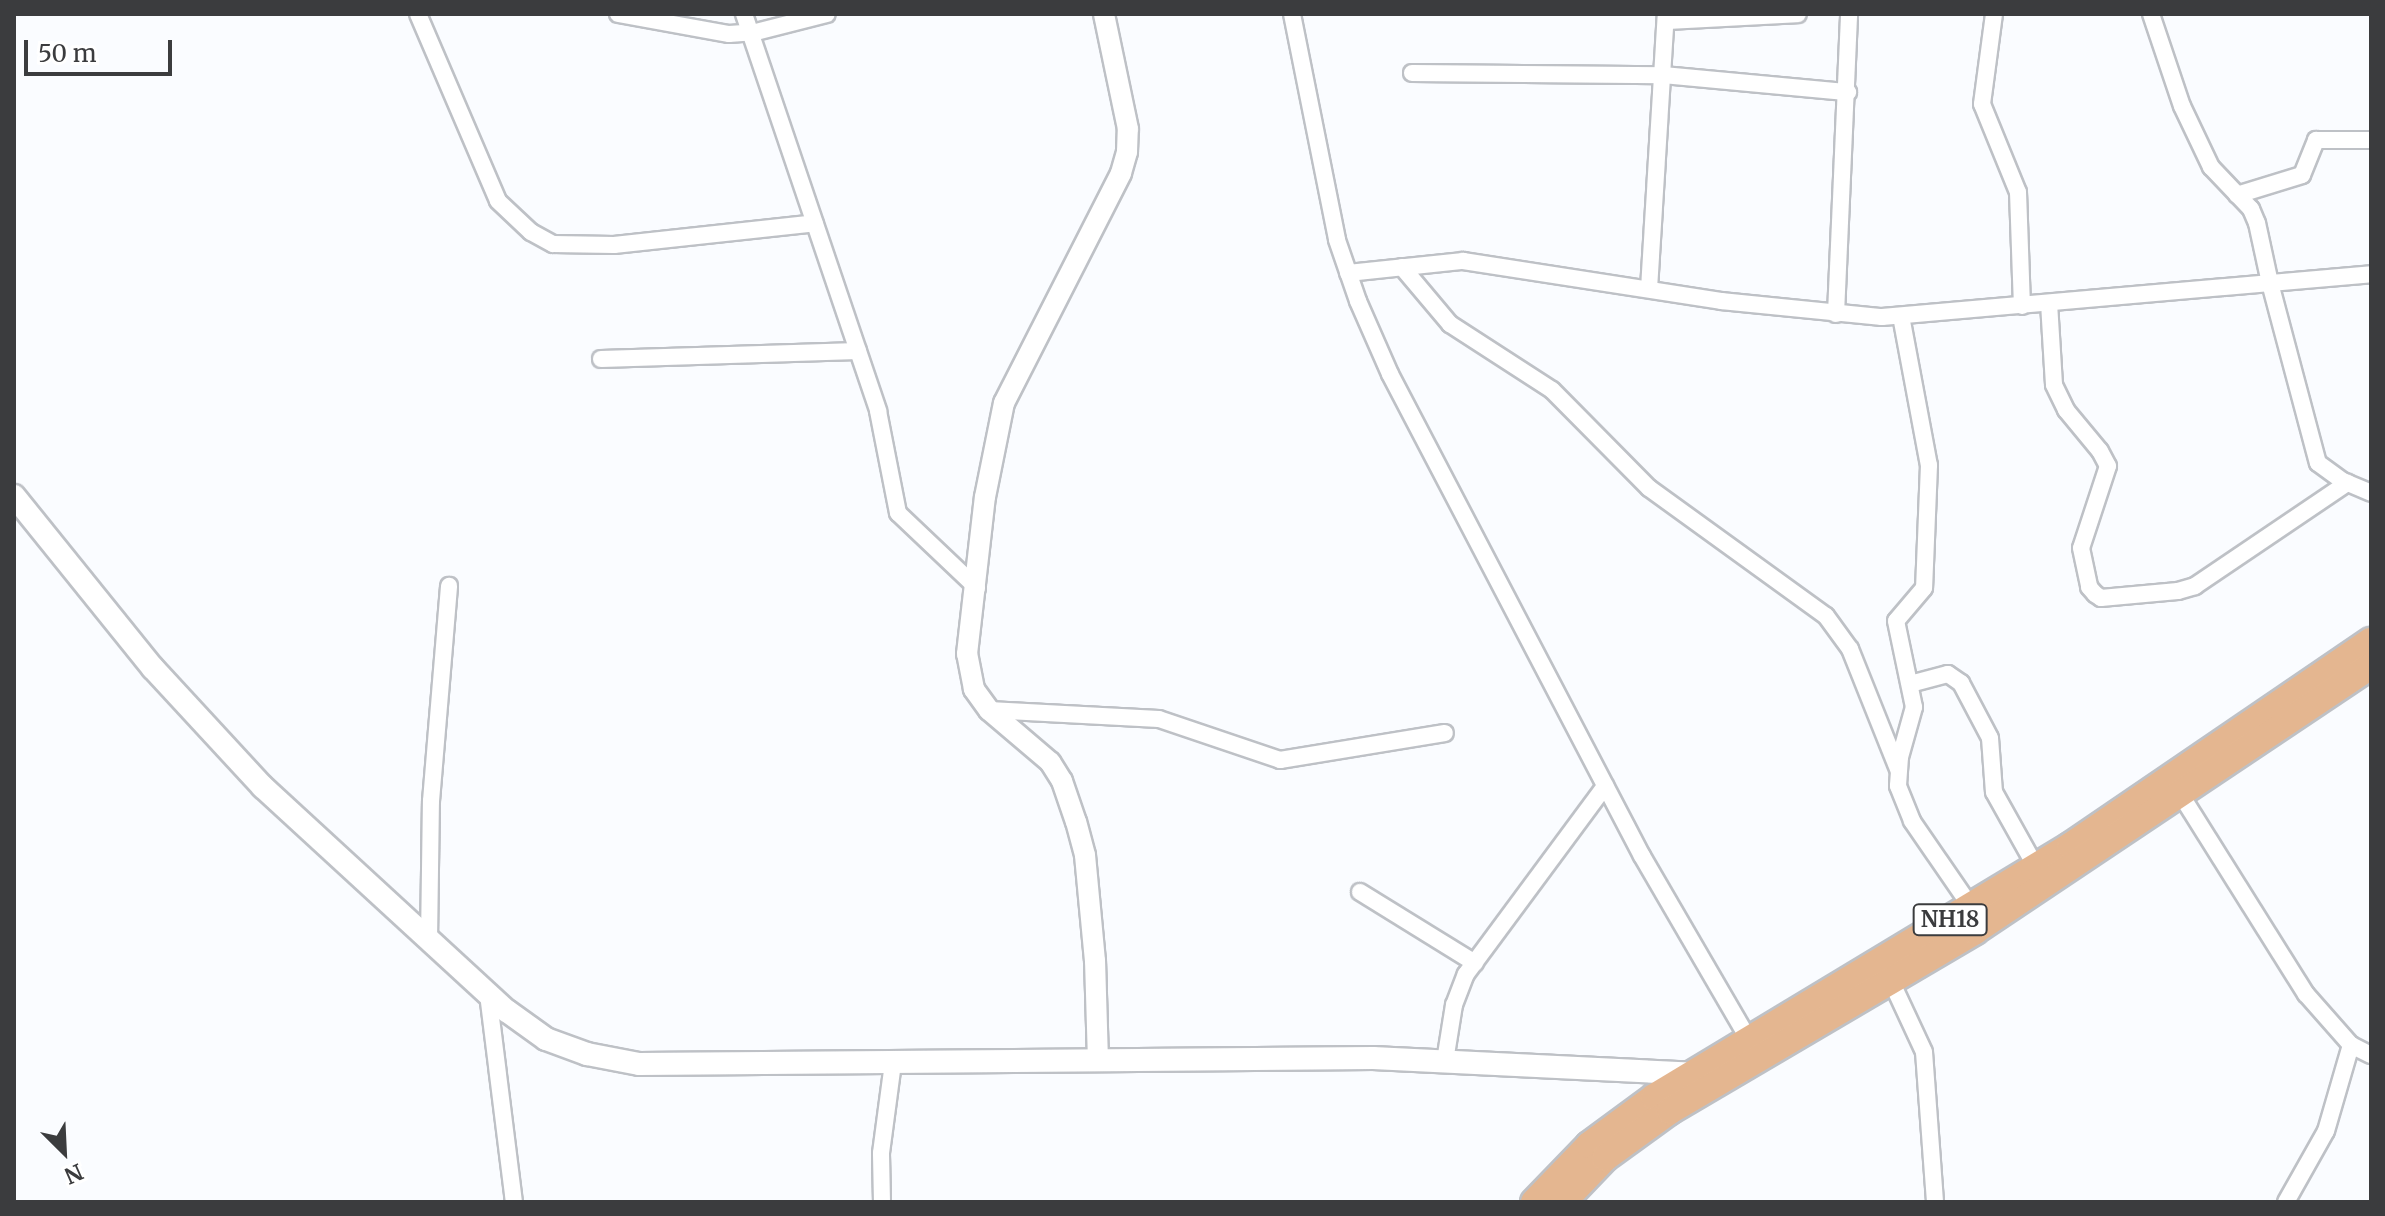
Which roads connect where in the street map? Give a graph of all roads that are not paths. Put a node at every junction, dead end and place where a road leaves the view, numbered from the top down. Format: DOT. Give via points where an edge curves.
graph roads {
  1 [pos="418,14"];
  2 [pos="618,14"];
  3 [pos="744,14"];
  4 [pos="827,14"];
  5 [pos="1104,14"];
  6 [pos="1292,14"];
  7 [pos="1798,14"];
  8 [pos="1849,14"];
  9 [pos="1994,14"];
  10 [pos="2151,14"];
  11 [pos="1666,18"];
  12 [pos="750,32"];
  13 [pos="1412,73"];
  14 [pos="1663,75"];
  15 [pos="1848,92"];
  16 [pos="2371,140"];
  17 [pos="2237,195"];
  18 [pos="815,223"];
  19 [pos="1402,267"];
  20 [pos="1348,273"];
  21 [pos="2371,274"];
  22 [pos="2270,283"];
  23 [pos="1649,289"];
  24 [pos="2049,303"];
  25 [pos="2022,306"];
  26 [pos="1836,314"];
  27 [pos="1901,316"];
  28 [pos="858,351"];
  29 [pos="601,359"];
  30 [pos="2347,483"];
  31 [pos="2371,493"];
  32 [pos="14,496"];
  33 [pos="449,586"];
  34 [pos="977,588"];
  35 [pos="2371,641"];
  36 [pos="2371,666"];
  37 [pos="1910,684"];
  38 [pos="989,710"];
  39 [pos="1445,733"];
  40 [pos="1898,769"];
  41 [pos="1605,786"];
  42 [pos="2181,795"];
  43 [pos="2036,867"];
  44 [pos="1360,892"];
  45 [pos="1971,907"];
  46 [pos="429,941"];
  47 [pos="1475,963"];
  48 [pos="1892,983"];
  49 [pos="488,994"];
  50 [pos="1749,1040"];
  51 [pos="2351,1045"];
  52 [pos="2371,1055"];
  53 [pos="1098,1061"];
  54 [pos="1445,1061"];
  55 [pos="893,1063"];
  56 [pos="1692,1073"];
  57 [pos="1724,1079"];
  58 [pos="514,1202"];
  59 [pos="882,1202"];
  60 [pos="1534,1202"];
  61 [pos="1563,1202"];
  62 [pos="1935,1202"];
  63 [pos="2286,1202"];
  1 -- 18 [label="street" via="498,201 531,232 553,244 614,245"];
  2 -- 12 [label="street" via="701,30"];
  3 -- 12 [label="street"];
  4 -- 12 [label="street"];
  5 -- 34 [label="street" via="1128,129 1127,152 1004,403 985,497"];
  6 -- 20 [label="street"];
  7 -- 11 [label="street"];
  8 -- 15 [label="street"];
  9 -- 25 [label="street" via="1982,104 2018,192"];
  10 -- 17 [label="street" via="2182,106 2211,167"];
  11 -- 14 [label="street"];
  12 -- 18 [label="street"];
  13 -- 14 [label="street"];
  14 -- 15 [label="street"];
  14 -- 23 [label="street"];
  15 -- 26 [label="street"];
  16 -- 17 [label="street" via="2316,140 2302,175"];
  17 -- 22 [label="street" via="2257,223"];
  18 -- 28 [label="street"];
  19 -- 20 [label="street"];
  19 -- 23 [label="street" via="1463,261"];
  19 -- 40 [label="street" via="1450,324 1552,390 1649,488 1826,616 1850,649"];
  20 -- 41 [label="street" via="1390,374"];
  21 -- 22 [label="street"];
  22 -- 24 [label="street"];
  22 -- 30 [label="street" via="2318,463"];
  23 -- 26 [label="street"];
  24 -- 25 [label="street"];
  24 -- 30 [label="street" via="2054,385 2108,466 2081,548 2095,594 2195,586"];
  25 -- 27 [label="street"];
  26 -- 27 [label="street"];
  27 -- 37 [label="street" via="1929,465 1924,588 1896,621"];
  28 -- 29 [label="street"];
  28 -- 34 [label="street" via="881,422 898,513"];
  30 -- 31 [label="street"];
  32 -- 46 [label="main road" via="210,733"];
  33 -- 46 [label="street" via="431,801"];
  34 -- 38 [label="street" via="968,663 974,689"];
  35 -- 43 [label="highway, NH18"];
  36 -- 42 [label="highway, NH18"];
  37 -- 40 [label="street" via="1914,707"];
  37 -- 43 [label="street" via="1948,674 1961,683 1990,738 1994,792"];
  38 -- 39 [label="street" via="1159,719 1280,760"];
  38 -- 53 [label="street" via="1050,762 1076,822 1085,855 1095,961"];
  40 -- 45 [label="street" via="1903,806"];
  41 -- 47 [label="street"];
  41 -- 50 [label="street"];
  42 -- 48 [label="highway, NH18"];
  42 -- 51 [label="street" via="2306,994"];
  43 -- 45 [label="highway, NH18"];
  44 -- 47 [label="street"];
  45 -- 50 [label="highway, NH18"];
  46 -- 49 [label="main road"];
  47 -- 54 [label="street" via="1454,1005"];
  48 -- 57 [label="highway, NH18"];
  48 -- 62 [label="street" via="1924,1052"];
  49 -- 55 [label="main road" via="546,1039 626,1062"];
  49 -- 58 [label="street"];
  50 -- 56 [label="highway, NH18"];
  51 -- 52 [label="street"];
  51 -- 63 [label="street" via="2326,1131"];
  53 -- 54 [label="main road"];
  53 -- 55 [label="main road"];
  54 -- 56 [label="main road"];
  55 -- 59 [label="street" via="881,1153"];
  56 -- 57 [label="main road"];
  56 -- 60 [label="highway, NH18" via="1589,1145"];
  57 -- 61 [label="highway, NH18" via="1616,1150"];
}
